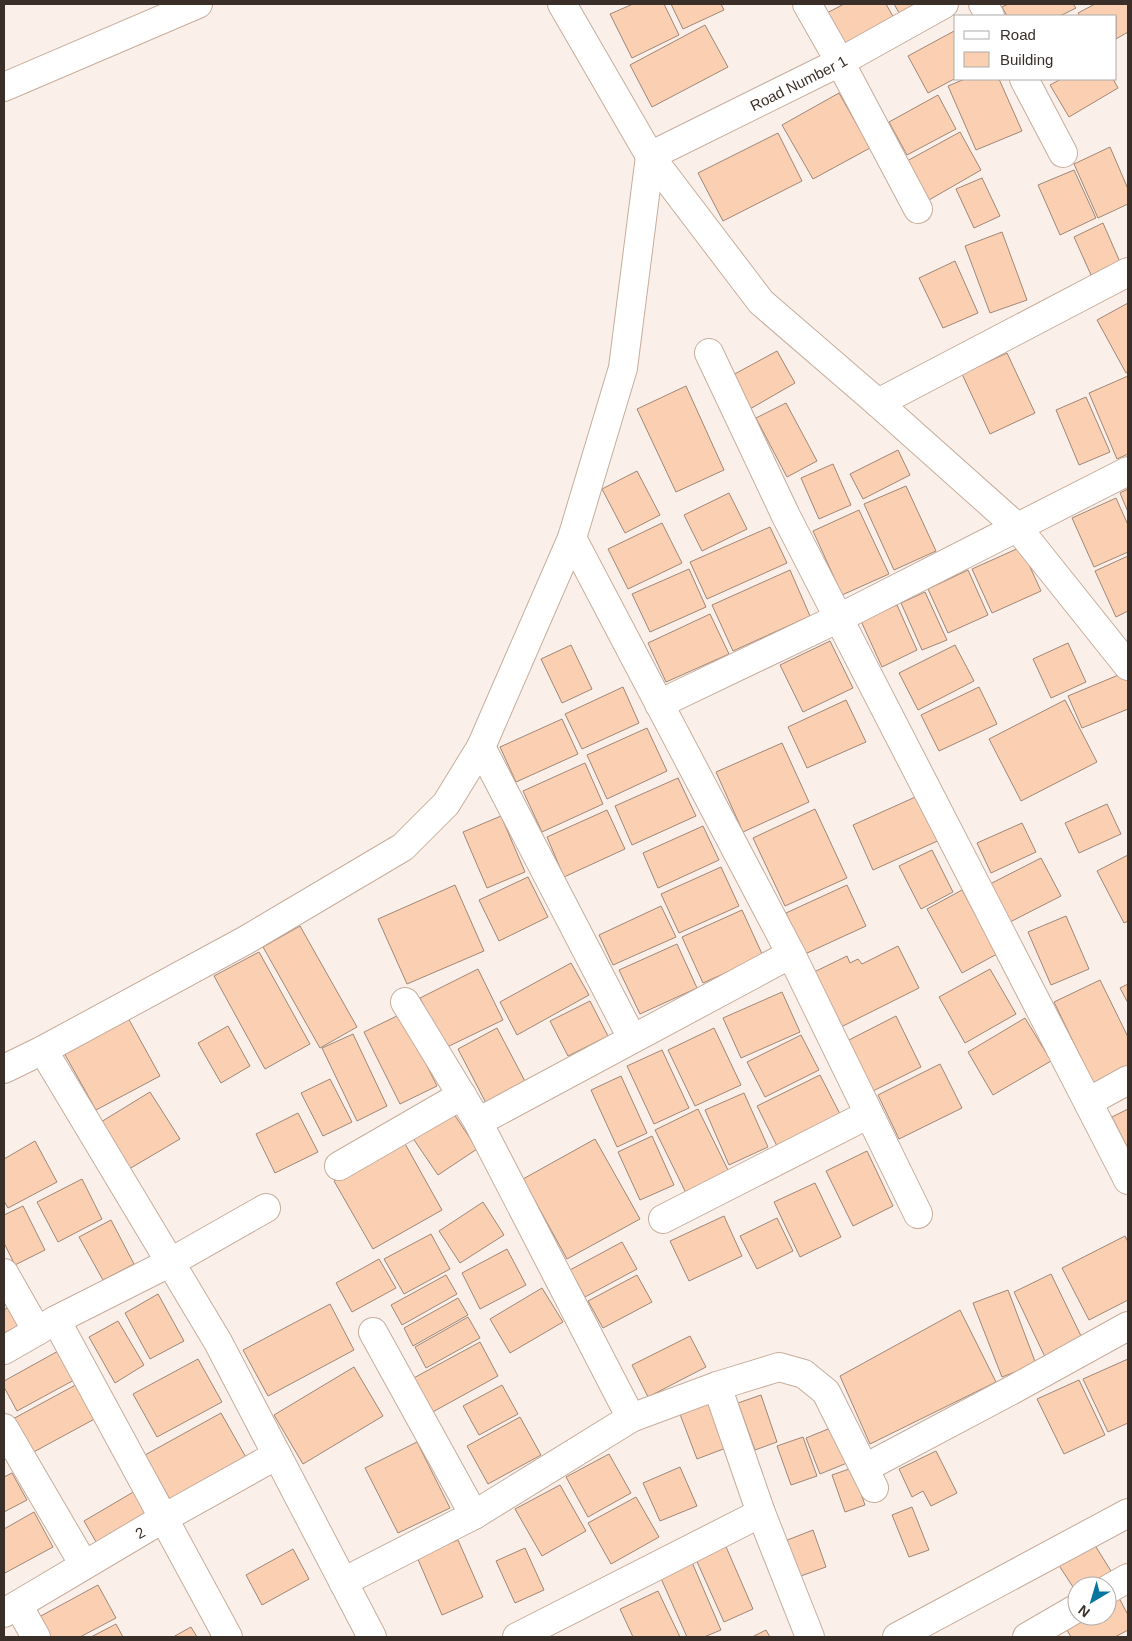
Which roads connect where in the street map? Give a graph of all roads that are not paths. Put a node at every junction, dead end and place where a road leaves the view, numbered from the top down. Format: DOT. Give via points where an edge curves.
graph roads {
  1 [pos="198,4"];
  2 [pos="563,4"];
  3 [pos="808,4"];
  4 [pos="944,4"];
  5 [pos="983,4"];
  6 [pos="989,15"];
  7 [pos="840,62"];
  8 [pos="1025,80"];
  9 [pos="4,87"];
  10 [pos="1063,153"];
  11 [pos="650,156"];
  12 [pos="918,209"];
  13 [pos="1128,272"];
  14 [pos="709,353"];
  15 [pos="878,403"];
  16 [pos="1128,471"];
  17 [pos="1018,527"];
  18 [pos="572,538"];
  19 [pos="839,618"];
  20 [pos="1128,666"];
  21 [pos="659,704"];
  22 [pos="481,747"];
  23 [pos="791,954"];
  24 [pos="405,1002"];
  25 [pos="632,1038"];
  26 [pos="43,1050"];
  27 [pos="4,1069"];
  28 [pos="1128,1080"];
  29 [pos="462,1095"];
  30 [pos="1088,1102"];
  31 [pos="869,1114"];
  32 [pos="478,1122"];
  33 [pos="339,1166"];
  34 [pos="1128,1180"];
  35 [pos="266,1208"];
  36 [pos="918,1214"];
  37 [pos="663,1219"];
  38 [pos="171,1262"];
  39 [pos="4,1273"];
  40 [pos="47,1325"];
  41 [pos="1128,1326"];
  42 [pos="373,1332"];
  43 [pos="4,1350"];
  44 [pos="717,1386"];
  45 [pos="631,1418"];
  46 [pos="4,1428"];
  47 [pos="277,1455"];
  48 [pos="761,1513"];
  49 [pos="1128,1513"];
  50 [pos="474,1514"];
  51 [pos="164,1518"];
  52 [pos="84,1565"];
  53 [pos="343,1582"];
  54 [pos="11,1609"];
  55 [pos="1067,1614"];
  56 [pos="36,1637"];
  57 [pos="228,1637"];
  58 [pos="372,1637"];
  59 [pos="517,1637"];
  60 [pos="810,1637"];
  61 [pos="897,1637"];
  62 [pos="1028,1637"];
  1 -- 9 [label="street"];
  2 -- 11 [label="street"];
  3 -- 7 [label="street"];
  4 -- 7 [label="street, Road Number 1"];
  5 -- 6 [label="street"];
  7 -- 11 [label="street, Road Number 1"];
  7 -- 12 [label="street"];
  8 -- 10 [label="street"];
  11 -- 15 [label="street" via="761,302"];
  11 -- 18 [label="street" via="623,368"];
  13 -- 15 [label="street"];
  14 -- 19 [label="street" via="786,516"];
  15 -- 17 [label="street"];
  16 -- 17 [label="street"];
  17 -- 19 [label="street"];
  17 -- 20 [label="street"];
  18 -- 21 [label="street"];
  18 -- 22 [label="street"];
  19 -- 21 [label="street"];
  19 -- 30 [label="street"];
  21 -- 23 [label="street"];
  22 -- 25 [label="street"];
  22 -- 26 [label="street" via="446,804 403,847 246,940"];
  23 -- 25 [label="street"];
  23 -- 31 [label="street"];
  24 -- 29 [label="street"];
  25 -- 32 [label="street"];
  26 -- 27 [label="street"];
  26 -- 38 [label="street"];
  28 -- 30 [label="street"];
  29 -- 32 [label="street"];
  29 -- 33 [label="street"];
  30 -- 34 [label="street"];
  31 -- 36 [label="street"];
  31 -- 37 [label="street"];
  32 -- 45 [label="street"];
  35 -- 38 [label="street"];
  38 -- 40 [label="street"];
  38 -- 47 [label="street" via="218,1342"];
  39 -- 40 [label="street"];
  40 -- 43 [label="street"];
  40 -- 51 [label="street"];
  41 -- 44 [label="street" via="1014,1389 870,1478 826,1392 804,1374 779,1367"];
  42 -- 50 [label="street"];
  44 -- 45 [label="street"];
  44 -- 48 [label="street"];
  45 -- 50 [label="street"];
  46 -- 52 [label="street"];
  47 -- 51 [label="street, 2"];
  47 -- 53 [label="street"];
  48 -- 59 [label="street"];
  48 -- 60 [label="street"];
  49 -- 61 [label="street"];
  50 -- 53 [label="street"];
  51 -- 52 [label="street, 2"];
  51 -- 57 [label="street"];
  52 -- 54 [label="street, 2"];
  53 -- 58 [label="street"];
  54 -- 56 [label="street"];
  55 -- 62 [label="street"];
}
